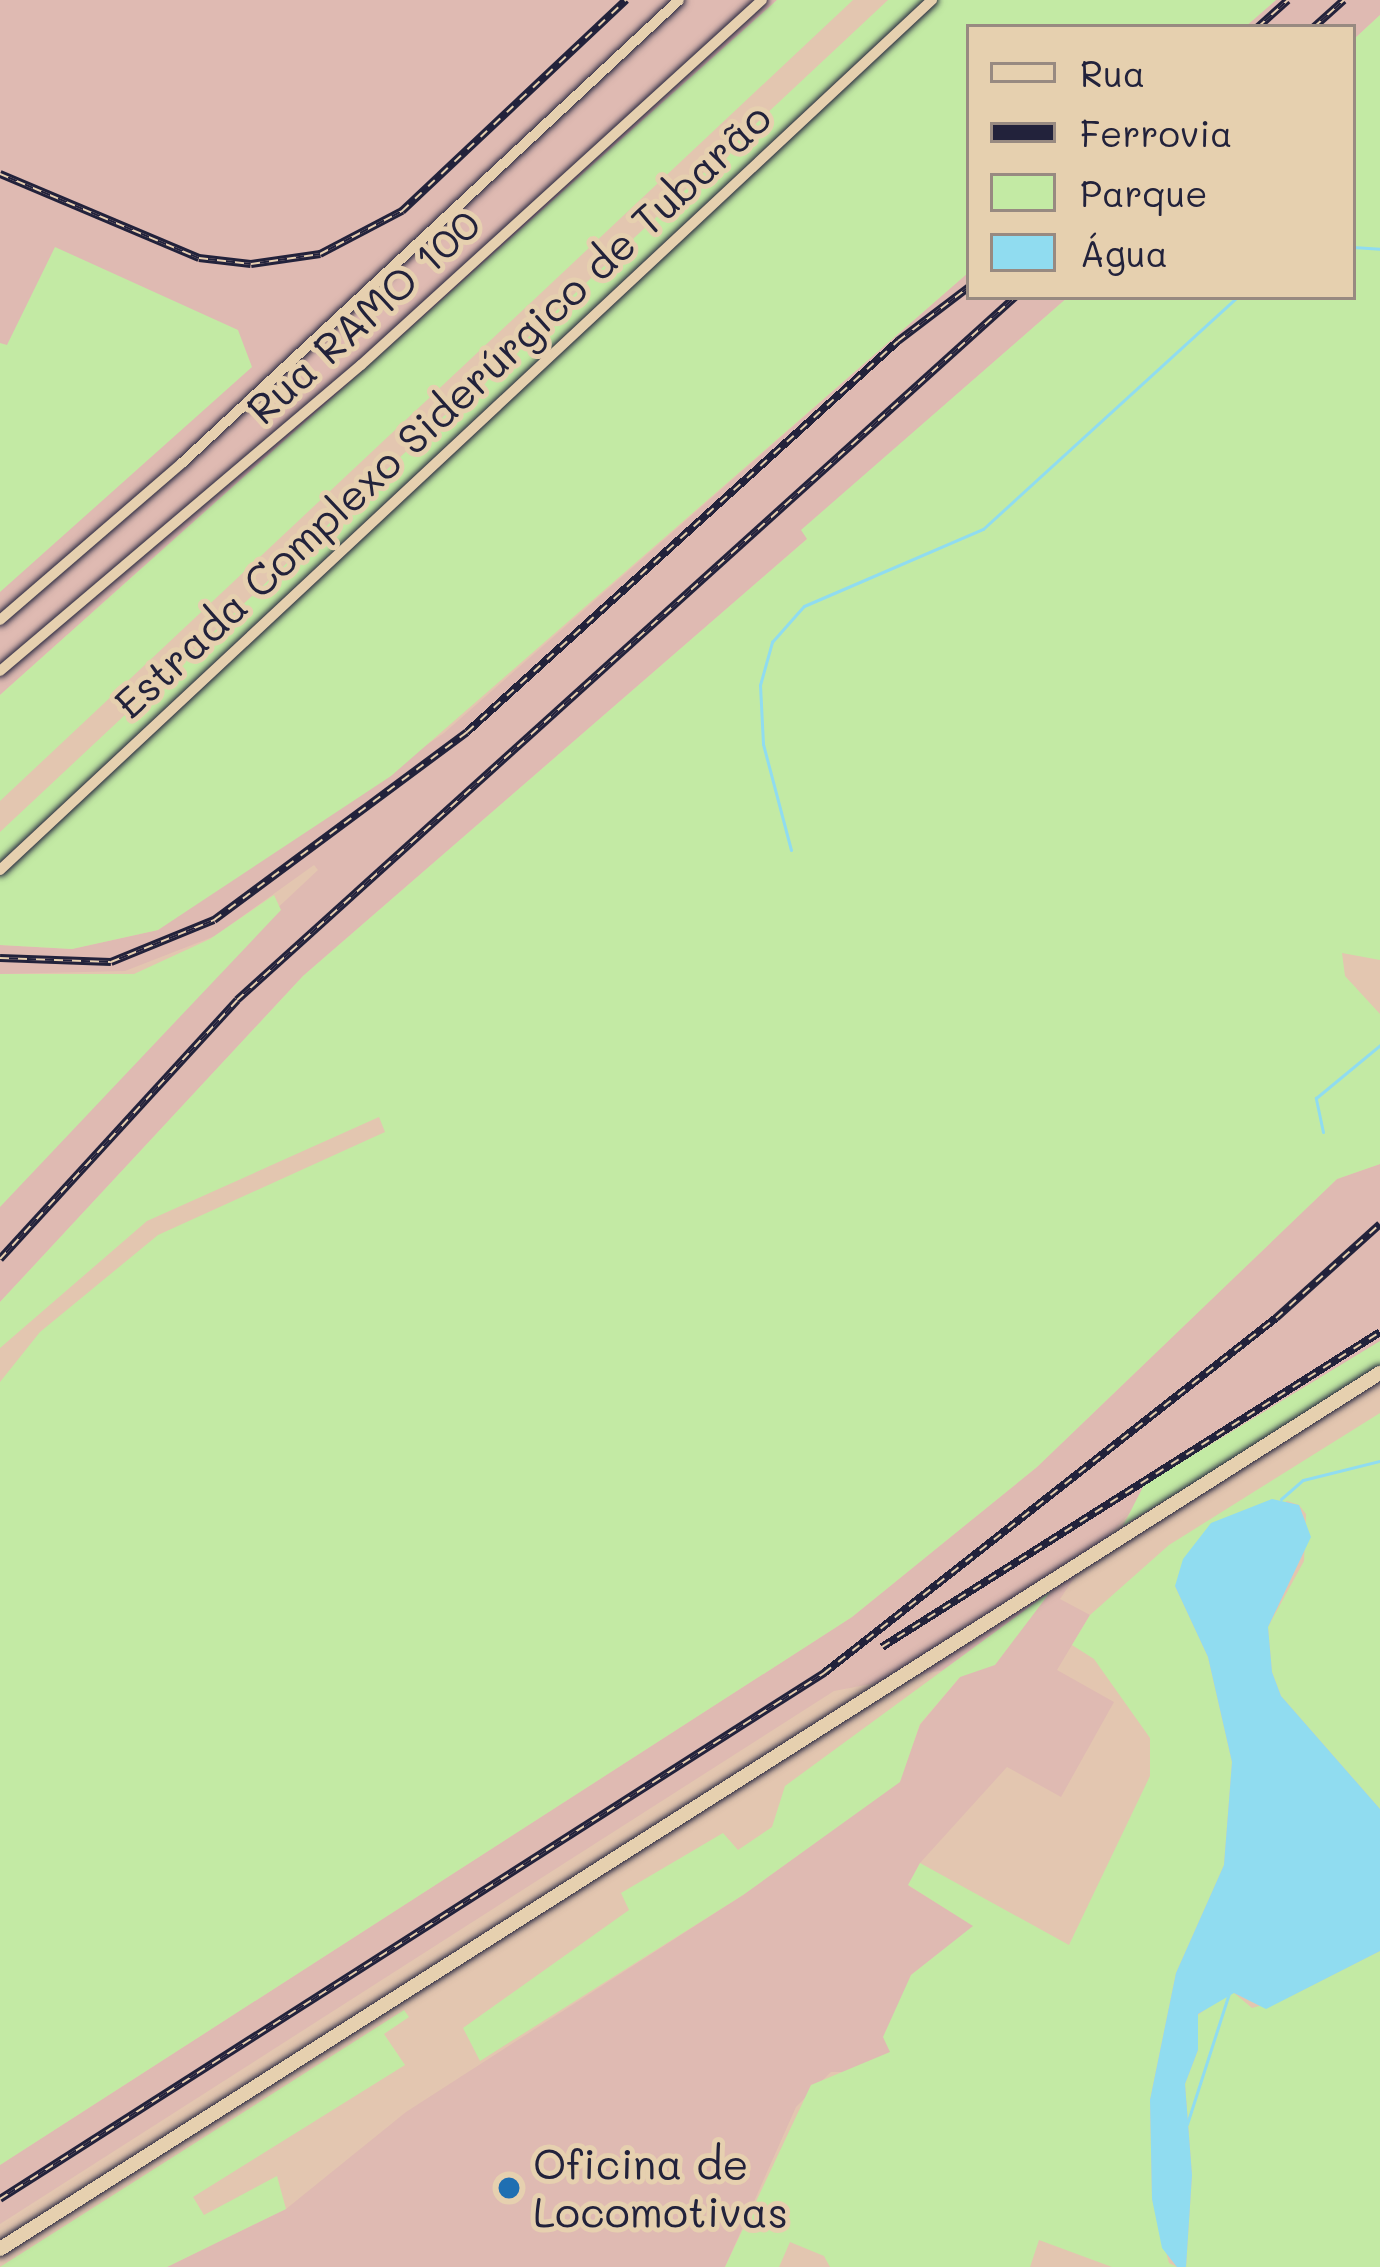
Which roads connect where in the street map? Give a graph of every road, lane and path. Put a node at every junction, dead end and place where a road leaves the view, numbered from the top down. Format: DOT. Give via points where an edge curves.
graph roads {
  1 [pos="680,0"];
  2 [pos="762,0"];
  3 [pos="932,0"];
  4 [pos="0,620"];
  5 [pos="0,671"];
  6 [pos="0,870"];
  7 [pos="1380,1373"];
  8 [pos="0,2249"];
  1 -- 4 [label="street, Rua RAMO 100" via="198,448"];
  2 -- 5 [label="street, Rua RAMO 100" via="361,365"];
  3 -- 6 [label="street, Estrada Complexo Siderúrgico de Tubarão"];
  7 -- 8 [label="street"];
}
